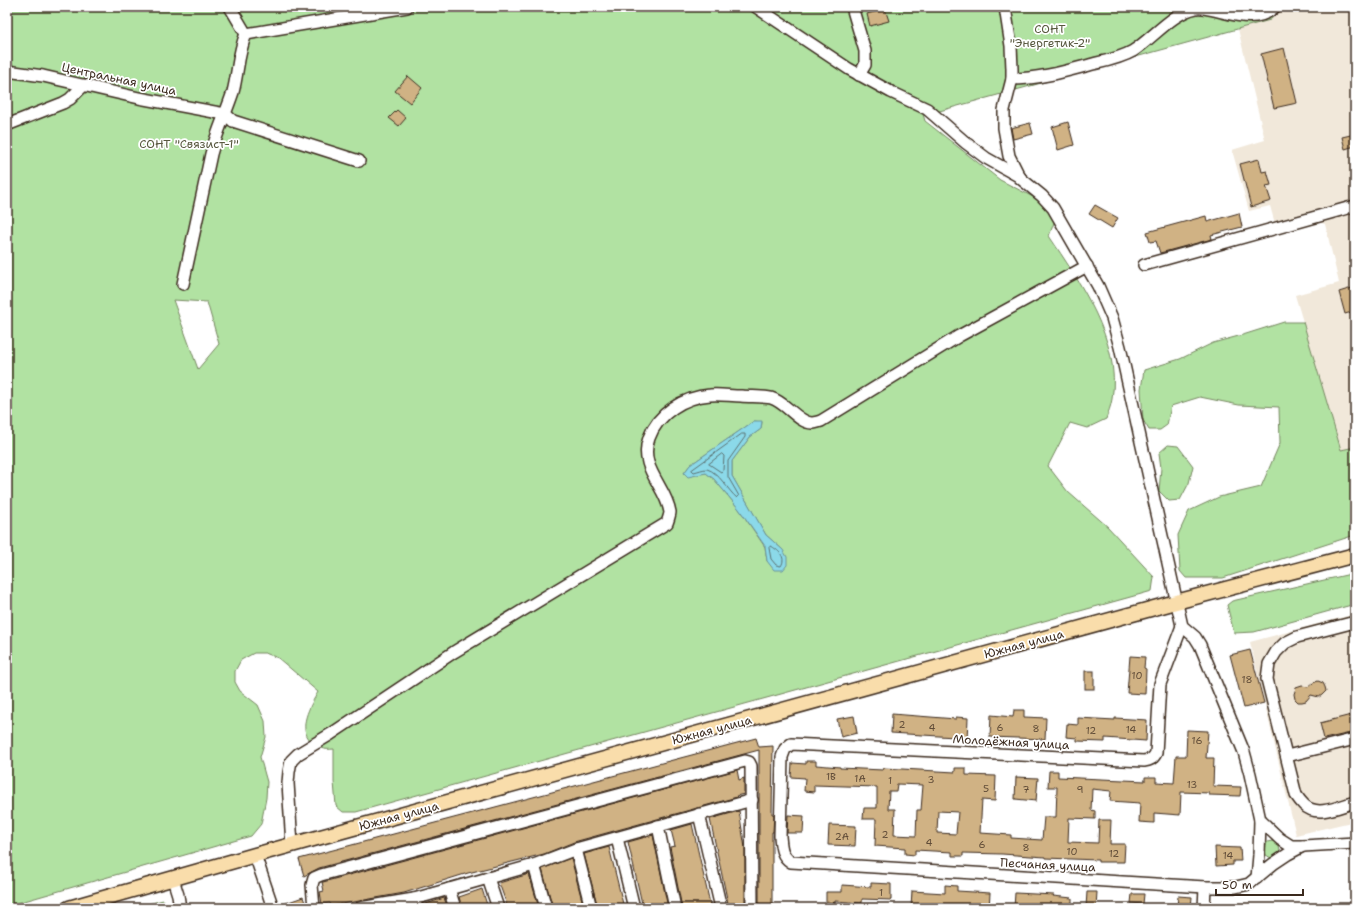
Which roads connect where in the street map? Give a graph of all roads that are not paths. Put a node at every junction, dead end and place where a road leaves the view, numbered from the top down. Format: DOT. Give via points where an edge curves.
graph roads {
  1 [pos="230,7"];
  2 [pos="407,7"];
  3 [pos="756,7"];
  4 [pos="852,7"];
  5 [pos="1005,7"];
  6 [pos="1275,7"];
  7 [pos="246,34"];
  8 [pos="7,71"];
  9 [pos="859,75"];
  10 [pos="1012,79"];
  11 [pos="84,85"];
  12 [pos="225,114"];
  13 [pos="7,125"];
  14 [pos="360,161"];
  15 [pos="1020,178"];
  16 [pos="1355,206"];
  17 [pos="1144,265"];
  18 [pos="1087,266"];
  19 [pos="183,284"];
  20 [pos="1355,555"];
  21 [pos="1176,602"];
  22 [pos="1355,622"];
  23 [pos="1182,626"];
  24 [pos="1355,739"];
  25 [pos="1287,756"];
  26 [pos="752,800"];
  27 [pos="781,801"];
  28 [pos="1355,802"];
  29 [pos="699,814"];
  30 [pos="1260,820"];
  31 [pos="658,826"];
  32 [pos="617,838"];
  33 [pos="1355,843"];
  34 [pos="292,846"];
  35 [pos="1303,846"];
  36 [pos="576,849"];
  37 [pos="256,855"];
  38 [pos="534,865"];
  39 [pos="488,878"];
  40 [pos="1256,878"];
  41 [pos="173,879"];
  42 [pos="1205,887"];
  43 [pos="449,889"];
  44 [pos="414,905"];
  45 [pos="69,908"];
  46 [pos="180,908"];
  47 [pos="273,908"];
  48 [pos="314,908"];
  49 [pos="360,908"];
  50 [pos="455,908"];
  51 [pos="498,908"];
  52 [pos="546,908"];
  53 [pos="591,908"];
  54 [pos="634,908"];
  55 [pos="675,908"];
  56 [pos="721,908"];
  57 [pos="752,908"];
  58 [pos="1204,908"];
  1 -- 7 [label="street"];
  2 -- 7 [label="street"];
  3 -- 9 [label="street"];
  4 -- 9 [label="street" via="865,51 865,65"];
  5 -- 10 [label="street" via="1011,46"];
  6 -- 10 [label="street" via="1261,16 1250,17 1196,8 1176,17 1134,50 1122,56 1052,75"];
  7 -- 12 [label="street" via="241,46 233,92"];
  8 -- 11 [label="street, Центральная улица"];
  9 -- 15 [label="street" via="927,109 986,158"];
  10 -- 15 [label="street" via="1004,110 1004,128 1009,156"];
  11 -- 12 [label="street, Центральная улица"];
  11 -- 13 [label="street" via="63,103"];
  12 -- 14 [label="street, Центральная улица" via="233,121"];
  12 -- 19 [label="street" via="211,154"];
  15 -- 18 [label="street" via="1053,208"];
  16 -- 17 [label="street"];
  18 -- 21 [label="street" via="1112,318 1120,347"];
  18 -- 34 [label="street" via="959,336 821,421 803,421 780,402 770,398 711,394 679,404 665,414 654,426 648,440 646,458 670,513 666,523 454,652 298,754 291,761 288,783"];
  20 -- 21 [label="main road, Южная улица"];
  21 -- 23 [label="street"];
  21 -- 34 [label="main road, Южная улица"];
  22 -- 25 [label="street" via="1297,636 1285,642 1269,664 1267,679"];
  23 -- 27 [label="street, Молодёжная улица" via="1160,684 1156,754 1150,760 791,744 785,749 782,757"];
  23 -- 30 [label="street" via="1200,645 1244,752"];
  24 -- 25 [label="street"];
  25 -- 28 [label="street" via="1296,794 1303,805 1312,810 1326,810"];
  26 -- 29 [label="street"];
  26 -- 48 [label="street" via="751,766 745,761 321,875 314,878 312,885"];
  26 -- 57 [label="street"];
  27 -- 42 [label="street, Песчаная улица" via="781,847 785,858 791,862"];
  29 -- 31 [label="street"];
  29 -- 56 [label="street"];
  30 -- 35 [label="street" via="1291,846"];
  30 -- 40 [label="street"];
  31 -- 32 [label="street"];
  31 -- 55 [label="street"];
  32 -- 36 [label="street"];
  32 -- 54 [label="street"];
  33 -- 35 [label="street, Песчаная улица"];
  34 -- 37 [label="main road, Южная улица"];
  35 -- 40 [label="street, Песчаная улица" via="1273,864"];
  36 -- 38 [label="street"];
  36 -- 53 [label="street"];
  37 -- 41 [label="main road, Южная улица"];
  37 -- 47 [label="street"];
  38 -- 39 [label="street"];
  38 -- 52 [label="street"];
  39 -- 43 [label="street"];
  39 -- 51 [label="street"];
  40 -- 42 [label="street, Песчаная улица" via="1249,884 1236,887"];
  41 -- 45 [label="main road, Южная улица"];
  41 -- 46 [label="street"];
  42 -- 58 [label="street"];
  43 -- 44 [label="street"];
  43 -- 50 [label="street"];
  44 -- 49 [label="street"];
}
